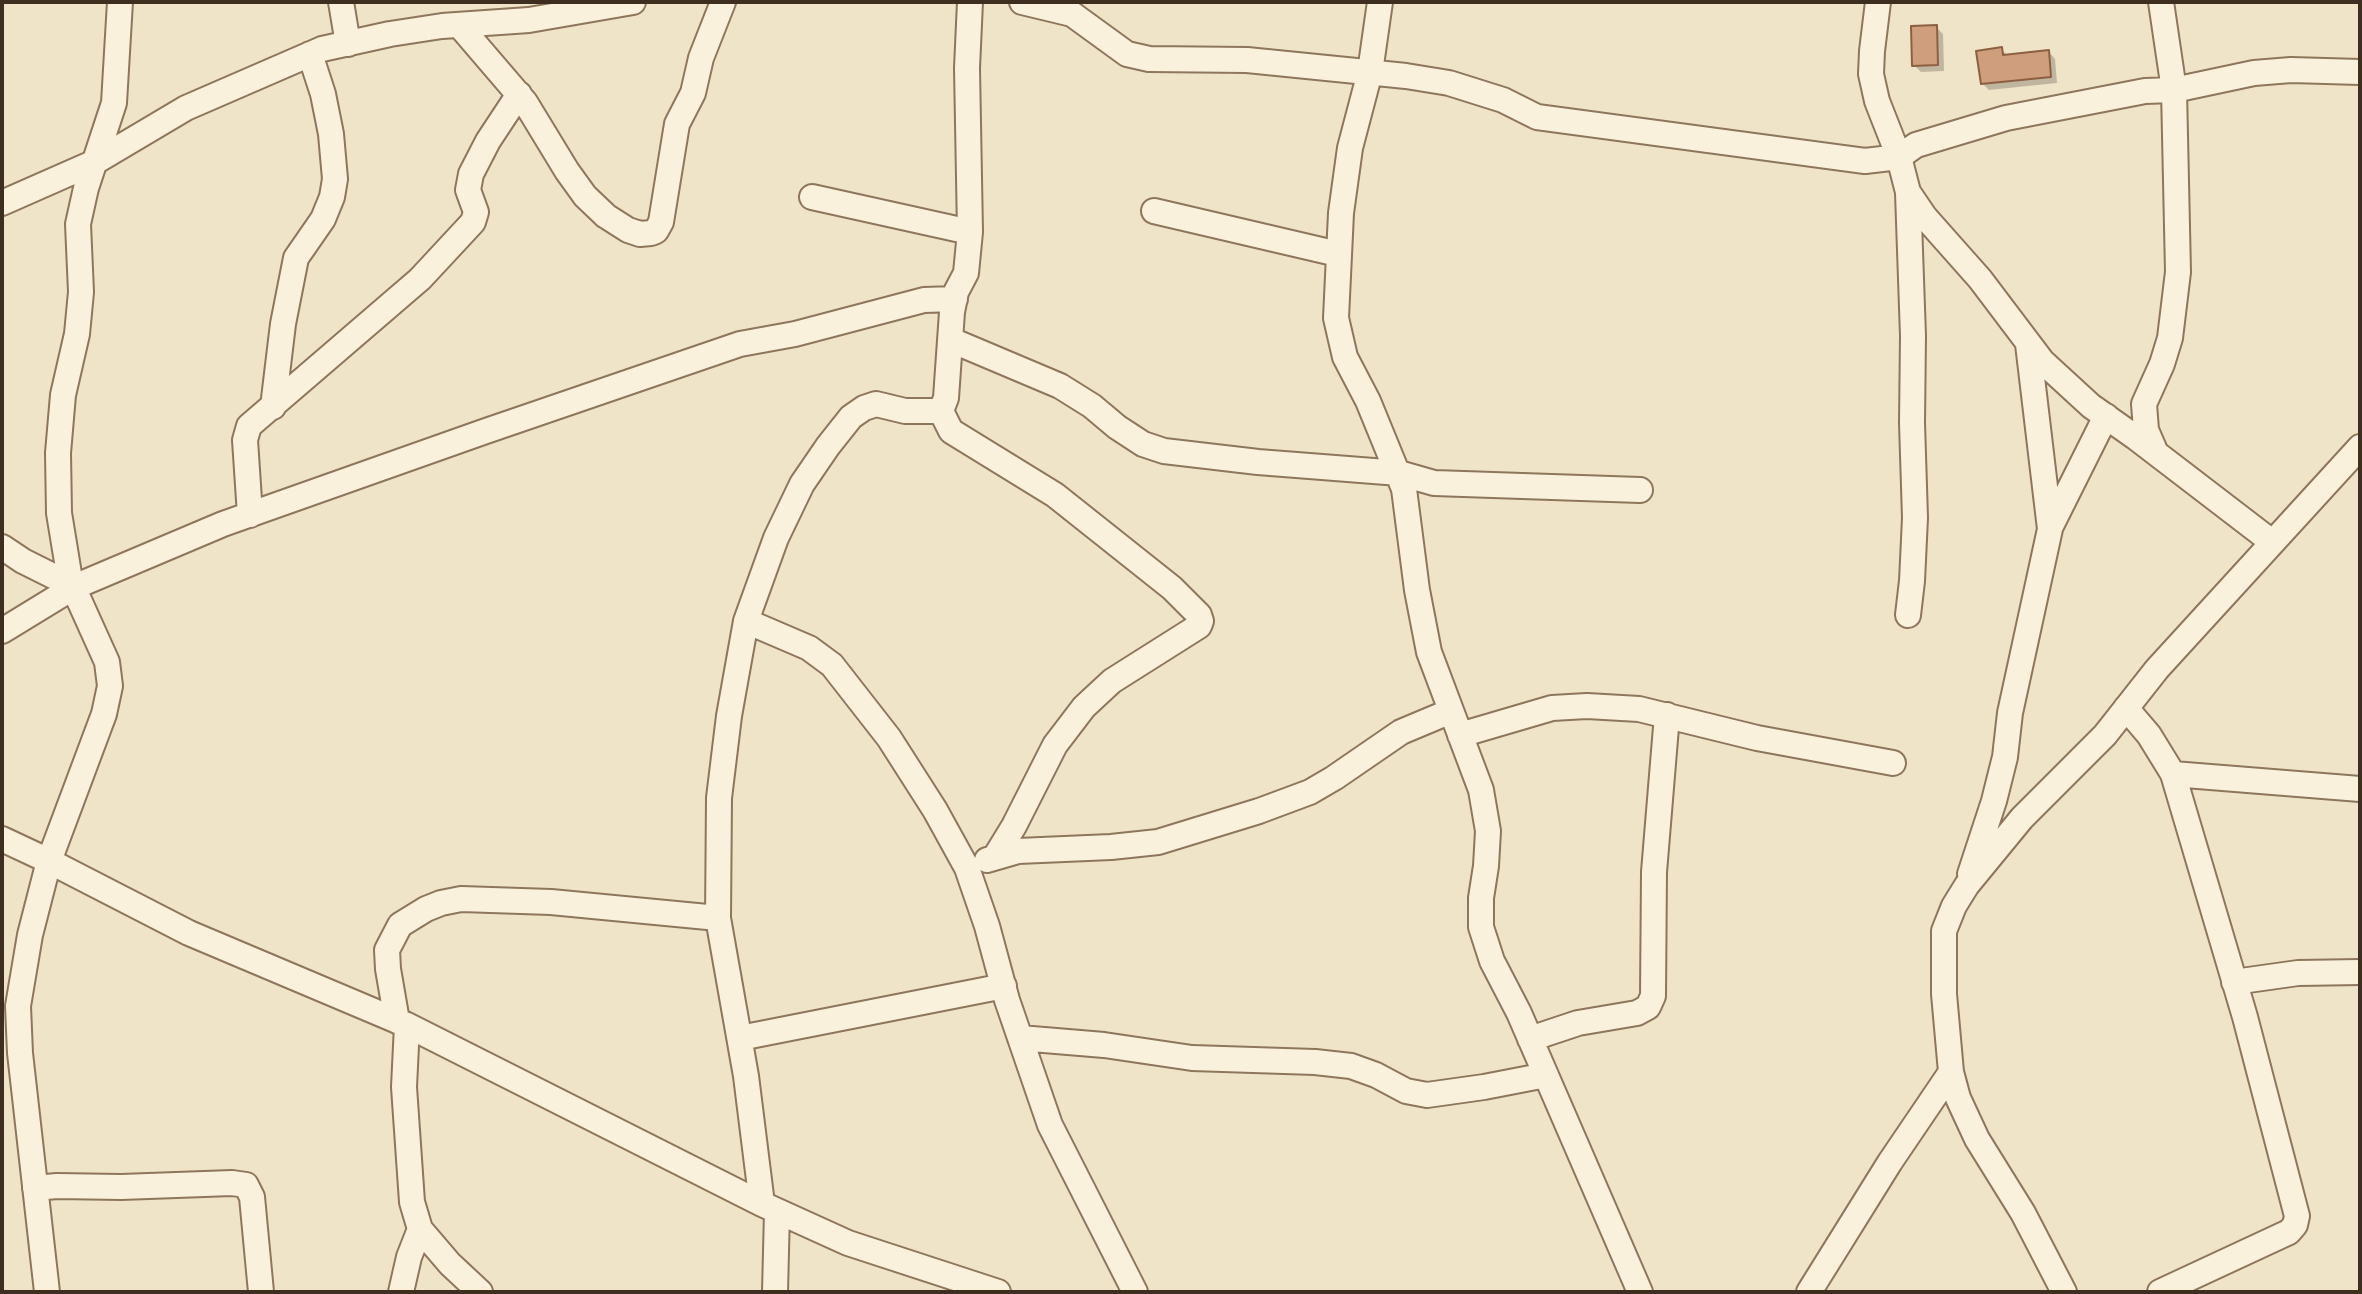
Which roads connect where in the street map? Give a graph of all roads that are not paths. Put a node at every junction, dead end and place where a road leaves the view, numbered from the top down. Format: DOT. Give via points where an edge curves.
graph roads {
  1 [pos="120,2"];
  2 [pos="341,2"];
  3 [pos="634,2"];
  4 [pos="723,2"];
  5 [pos="970,2"];
  6 [pos="1022,2"];
  7 [pos="1380,2"];
  8 [pos="1878,2"];
  9 [pos="2161,2"];
  10 [pos="572,7"];
  11 [pos="459,25"];
  12 [pos="348,44"];
  13 [pos="310,54"];
  14 [pos="1370,72"];
  15 [pos="2360,72"];
  16 [pos="2174,90"];
  17 [pos="519,94"];
  18 [pos="1899,157"];
  19 [pos="95,162"];
  20 [pos="1908,192"];
  21 [pos="812,197"];
  22 [pos="2,203"];
  23 [pos="1154,211"];
  24 [pos="970,232"];
  25 [pos="1338,254"];
  26 [pos="955,299"];
  27 [pos="951,340"];
  28 [pos="2028,344"];
  29 [pos="2144,404"];
  30 [pos="273,407"];
  31 [pos="941,411"];
  32 [pos="2108,418"];
  33 [pos="2360,447"];
  34 [pos="2156,453"];
  35 [pos="1399,473"];
  36 [pos="1640,490"];
  37 [pos="250,515"];
  38 [pos="2050,529"];
  39 [pos="2272,542"];
  40 [pos="2,547"];
  41 [pos="72,583"];
  42 [pos="1908,615"];
  43 [pos="746,621"];
  44 [pos="2,631"];
  45 [pos="2126,708"];
  46 [pos="1451,711"];
  47 [pos="1667,715"];
  48 [pos="1461,734"];
  49 [pos="1893,763"];
  50 [pos="2173,774"];
  51 [pos="2360,789"];
  52 [pos="2,839"];
  53 [pos="995,857"];
  54 [pos="49,861"];
  55 [pos="967,868"];
  56 [pos="1967,885"];
  57 [pos="718,918"];
  58 [pos="2360,972"];
  59 [pos="2234,982"];
  60 [pos="1004,986"];
  61 [pos="8,1022"];
  62 [pos="402,1023"];
  63 [pos="740,1038"];
  64 [pos="1020,1038"];
  65 [pos="1530,1039"];
  66 [pos="1951,1072"];
  67 [pos="1546,1075"];
  68 [pos="758,1168"];
  69 [pos="35,1188"];
  70 [pos="733,1189"];
  71 [pos="769,1207"];
  72 [pos="420,1229"];
  73 [pos="47,1292"];
  74 [pos="261,1292"];
  75 [pos="401,1292"];
  76 [pos="480,1292"];
  77 [pos="775,1292"];
  78 [pos="998,1292"];
  79 [pos="1135,1292"];
  80 [pos="1640,1292"];
  81 [pos="1810,1292"];
  82 [pos="2064,1292"];
  83 [pos="2160,1292"];
  1 -- 19 [label="street" via="114,103"];
  2 -- 12 [label="street"];
  3 -- 10 [label="street"];
  4 -- 17 [label="street" via="693,93 677,124 656,231 640,234 628,230 585,196"];
  5 -- 24 [label="street"];
  6 -- 14 [label="street" via="1072,13 1127,54 1149,59 1247,61"];
  7 -- 14 [label="street"];
  8 -- 18 [label="street" via="1871,74"];
  9 -- 16 [label="street"];
  10 -- 11 [label="street" via="529,20"];
  11 -- 12 [label="street"];
  11 -- 17 [label="street"];
  12 -- 13 [label="street"];
  13 -- 19 [label="street" via="186,108"];
  13 -- 30 [label="street" via="323,94 335,179 323,219 296,258"];
  14 -- 18 [label="street" via="1449,83 1503,100 1537,117 1866,161"];
  14 -- 25 [label="street" via="1350,148"];
  15 -- 16 [label="street" via="2278,71"];
  16 -- 18 [label="street" via="2145,91 2006,118 1916,145"];
  16 -- 29 [label="street" via="2176,293 2170,338"];
  17 -- 30 [label="street" via="471,174 468,190 476,212 472,222 421,279"];
  18 -- 20 [label="street"];
  19 -- 22 [label="street"];
  19 -- 41 [label="street" via="78,224 77,334 63,395 58,453 59,513"];
  20 -- 28 [label="street"];
  20 -- 42 [label="street" via="1914,518"];
  21 -- 24 [label="street"];
  23 -- 25 [label="street"];
  24 -- 26 [label="street" via="966,273"];
  25 -- 35 [label="street" via="1336,318 1345,357"];
  26 -- 27 [label="street"];
  26 -- 37 [label="street" via="924,300 740,344"];
  27 -- 31 [label="street"];
  27 -- 35 [label="street" via="1060,386 1143,444 1164,451"];
  28 -- 32 [label="street"];
  28 -- 38 [label="street"];
  29 -- 32 [label="street"];
  29 -- 34 [label="street" via="2146,429"];
  30 -- 37 [label="street" via="250,426 245,440"];
  31 -- 43 [label="street" via="905,411 876,404 851,417 802,484 776,538"];
  31 -- 53 [label="street" via="951,431 1055,495 1172,588 1201,621 1112,681 1084,707 1055,745"];
  32 -- 34 [label="street"];
  32 -- 38 [label="street"];
  33 -- 39 [label="street"];
  34 -- 39 [label="street"];
  35 -- 36 [label="street" via="1434,482"];
  35 -- 46 [label="street" via="1429,652"];
  37 -- 41 [label="street"];
  38 -- 56 [label="street" via="2010,713 2005,757"];
  39 -- 45 [label="street"];
  40 -- 41 [label="street"];
  41 -- 44 [label="street"];
  41 -- 54 [label="street" via="107,662 110,686 104,714"];
  43 -- 55 [label="street" via="809,648 832,665 889,738"];
  43 -- 57 [label="street" via="719,798"];
  45 -- 50 [label="street"];
  45 -- 56 [label="street" via="2022,818"];
  46 -- 48 [label="street"];
  46 -- 53 [label="street" via="1401,732 1310,792 1233,819 1158,842 1018,851"];
  47 -- 48 [label="street" via="1639,709 1552,708"];
  47 -- 49 [label="street" via="1757,738"];
  47 -- 65 [label="street" via="1654,872 1653,996 1648,1007 1637,1013 1578,1023"];
  48 -- 65 [label="street" via="1481,790 1488,831 1481,927 1492,961"];
  50 -- 51 [label="street"];
  50 -- 59 [label="street"];
  52 -- 54 [label="street"];
  53 -- 55 [label="street"];
  54 -- 61 [label="street" via="18,1006"];
  54 -- 62 [label="street" via="189,933"];
  55 -- 60 [label="street"];
  56 -- 66 [label="street" via="1944,930"];
  57 -- 62 [label="street" via="551,902 461,899 441,903 401,925 387,950 387,969"];
  57 -- 63 [label="street"];
  58 -- 59 [label="street" via="2298,973"];
  59 -- 83 [label="street" via="2297,1216 2295,1225 2289,1232"];
  60 -- 63 [label="street"];
  60 -- 64 [label="street"];
  61 -- 69 [label="street" via="20,1053"];
  62 -- 70 [label="street"];
  62 -- 72 [label="street" via="412,1202"];
  63 -- 68 [label="street"];
  64 -- 67 [label="street" via="1192,1058 1351,1066 1406,1091 1427,1095"];
  64 -- 79 [label="street" via="1050,1125"];
  65 -- 67 [label="street"];
  66 -- 81 [label="street"];
  66 -- 82 [label="street" via="1977,1139"];
  67 -- 80 [label="street"];
  68 -- 70 [label="street"];
  68 -- 71 [label="street"];
  69 -- 73 [label="street"];
  69 -- 74 [label="street" via="246,1185 252,1197"];
  70 -- 71 [label="street"];
  71 -- 77 [label="street"];
  71 -- 78 [label="street" via="848,1243"];
  72 -- 75 [label="street"];
  72 -- 76 [label="street"];
}
